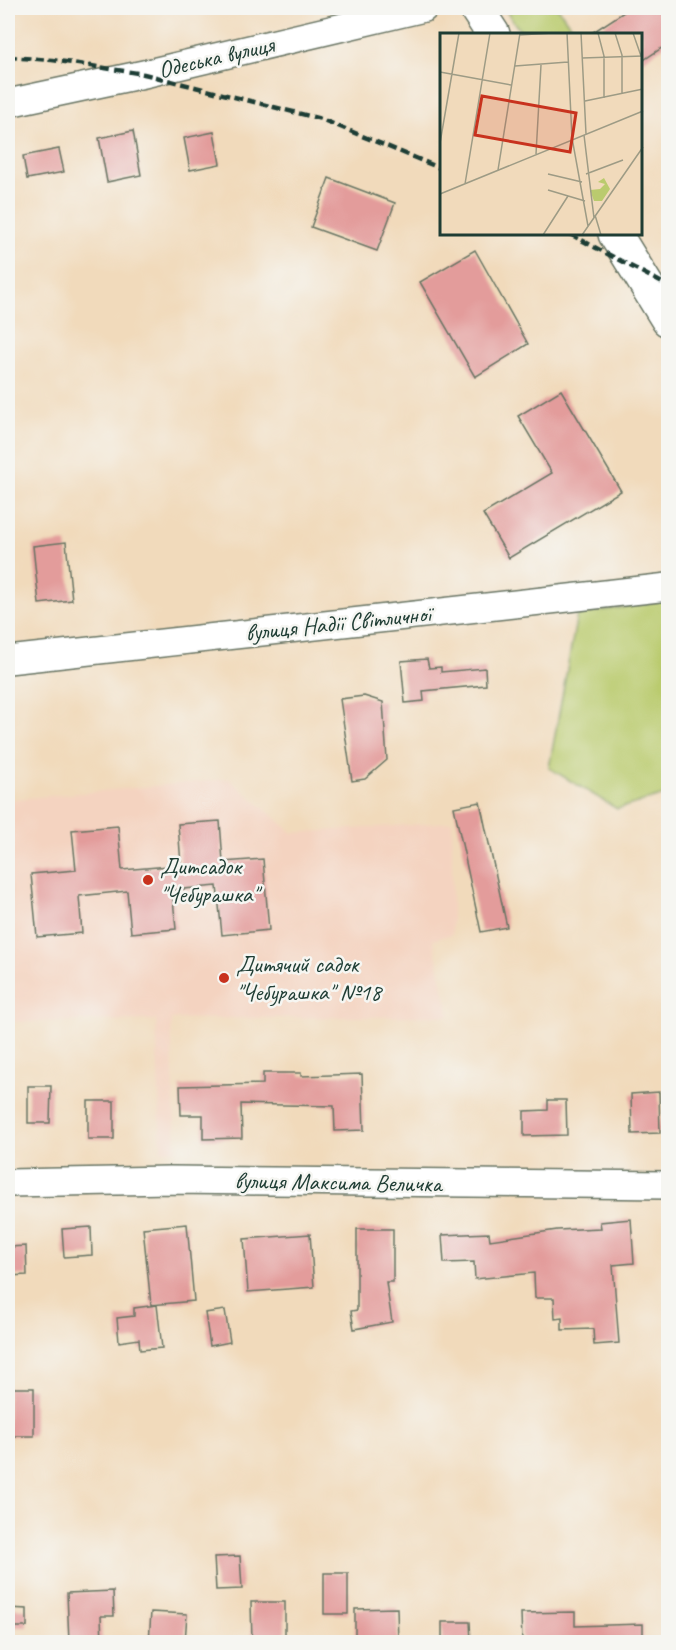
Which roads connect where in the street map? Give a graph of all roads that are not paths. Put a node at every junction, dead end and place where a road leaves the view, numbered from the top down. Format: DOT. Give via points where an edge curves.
graph roads {
  1 [pos="424,8"];
  2 [pos="476,8"];
  3 [pos="492,33"];
  4 [pos="8,104"];
  5 [pos="616,236"];
  6 [pos="669,320"];
  7 [pos="669,587"];
  8 [pos="8,660"];
  9 [pos="8,1183"];
  10 [pos="669,1185"];
  1 -- 4 [label="street, Одеська вулиця"];
  2 -- 3 [label="main road"];
  5 -- 6 [label="main road"];
  7 -- 8 [label="street, вулиця Надії Світличної"];
  9 -- 10 [label="street, вулиця Максима Величка" via="182,1180"];
}
